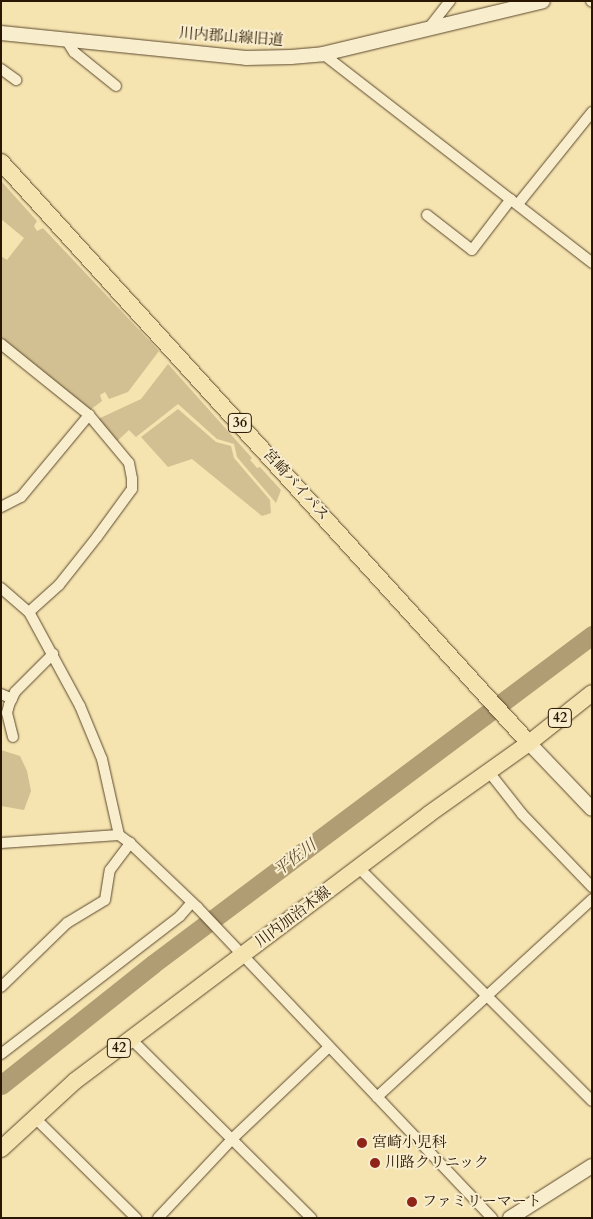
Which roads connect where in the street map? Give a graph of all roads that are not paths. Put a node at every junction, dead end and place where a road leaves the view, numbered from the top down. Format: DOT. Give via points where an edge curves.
graph roads {
  1 [pos="450,1"];
  2 [pos="543,1"];
  3 [pos="428,29"];
  4 [pos="1,33"];
  5 [pos="67,41"];
  6 [pos="323,54"];
  7 [pos="1,68"];
  8 [pos="16,80"];
  9 [pos="116,86"];
  10 [pos="592,112"];
  11 [pos="1,162"];
  12 [pos="514,202"];
  13 [pos="427,215"];
  14 [pos="592,263"];
  15 [pos="1,344"];
  16 [pos="89,415"];
  17 [pos="1,507"];
  18 [pos="1,588"];
  19 [pos="29,612"];
  20 [pos="53,654"];
  21 [pos="592,693"];
  22 [pos="1,694"];
  23 [pos="12,698"];
  24 [pos="13,737"];
  25 [pos="529,743"];
  26 [pos="489,772"];
  27 [pos="592,809"];
  28 [pos="119,835"];
  29 [pos="1,843"];
  30 [pos="130,843"];
  31 [pos="358,867"];
  32 [pos="592,887"];
  33 [pos="592,899"];
  34 [pos="194,904"];
  35 [pos="237,950"];
  36 [pos="1,987"];
  37 [pos="486,997"];
  38 [pos="131,1039"];
  39 [pos="328,1048"];
  40 [pos="1,1054"];
  41 [pos="377,1097"];
  42 [pos="592,1101"];
  43 [pos="34,1117"];
  44 [pos="233,1138"];
  45 [pos="1,1149"];
  46 [pos="592,1166"];
  47 [pos="136,1218"];
  48 [pos="158,1218"];
  49 [pos="311,1218"];
  50 [pos="492,1218"];
  51 [pos="510,1218"];
  1 -- 3 [label="street"];
  2 -- 3 [label="street, 川内郡山線旧道"];
  3 -- 6 [label="street, 川内郡山線旧道"];
  4 -- 5 [label="street, 川内郡山線旧道"];
  5 -- 6 [label="street, 川内郡山線旧道" via="246,58"];
  5 -- 9 [label="street" via="74,52"];
  6 -- 12 [label="street"];
  7 -- 8 [label="street"];
  10 -- 12 [label="street"];
  11 -- 25 [label="main road, 宮崎バイパス / 36"];
  12 -- 13 [label="street" via="472,250"];
  12 -- 14 [label="street"];
  15 -- 16 [label="street"];
  16 -- 17 [label="street" via="21,497"];
  16 -- 19 [label="street" via="129,462 132,489 58,585"];
  18 -- 19 [label="street"];
  19 -- 20 [label="street"];
  20 -- 23 [label="street"];
  20 -- 28 [label="street" via="102,759"];
  21 -- 25 [label="main road, 川内加治木線 / 42"];
  22 -- 23 [label="street"];
  23 -- 24 [label="street" via="7,713"];
  25 -- 26 [label="main road, 川内加治木線 / 42"];
  25 -- 27 [label="street"];
  26 -- 31 [label="main road, 川内加治木線 / 42"];
  26 -- 32 [label="street" via="522,814"];
  28 -- 29 [label="street"];
  28 -- 30 [label="street"];
  30 -- 34 [label="street"];
  30 -- 36 [label="street" via="110,870 105,900 67,923"];
  31 -- 35 [label="main road, 川内加治木線 / 42"];
  31 -- 37 [label="street"];
  33 -- 37 [label="street"];
  34 -- 35 [label="street"];
  34 -- 40 [label="street"];
  35 -- 38 [label="main road, 川内加治木線 / 42"];
  35 -- 39 [label="street"];
  37 -- 41 [label="street"];
  37 -- 42 [label="street"];
  38 -- 43 [label="main road, 川内加治木線 / 42"];
  38 -- 44 [label="street"];
  39 -- 41 [label="street"];
  39 -- 44 [label="street"];
  41 -- 50 [label="street"];
  43 -- 45 [label="main road, 川内加治木線 / 42"];
  43 -- 47 [label="street"];
  44 -- 48 [label="street"];
  44 -- 49 [label="street"];
  46 -- 51 [label="street"];
}
